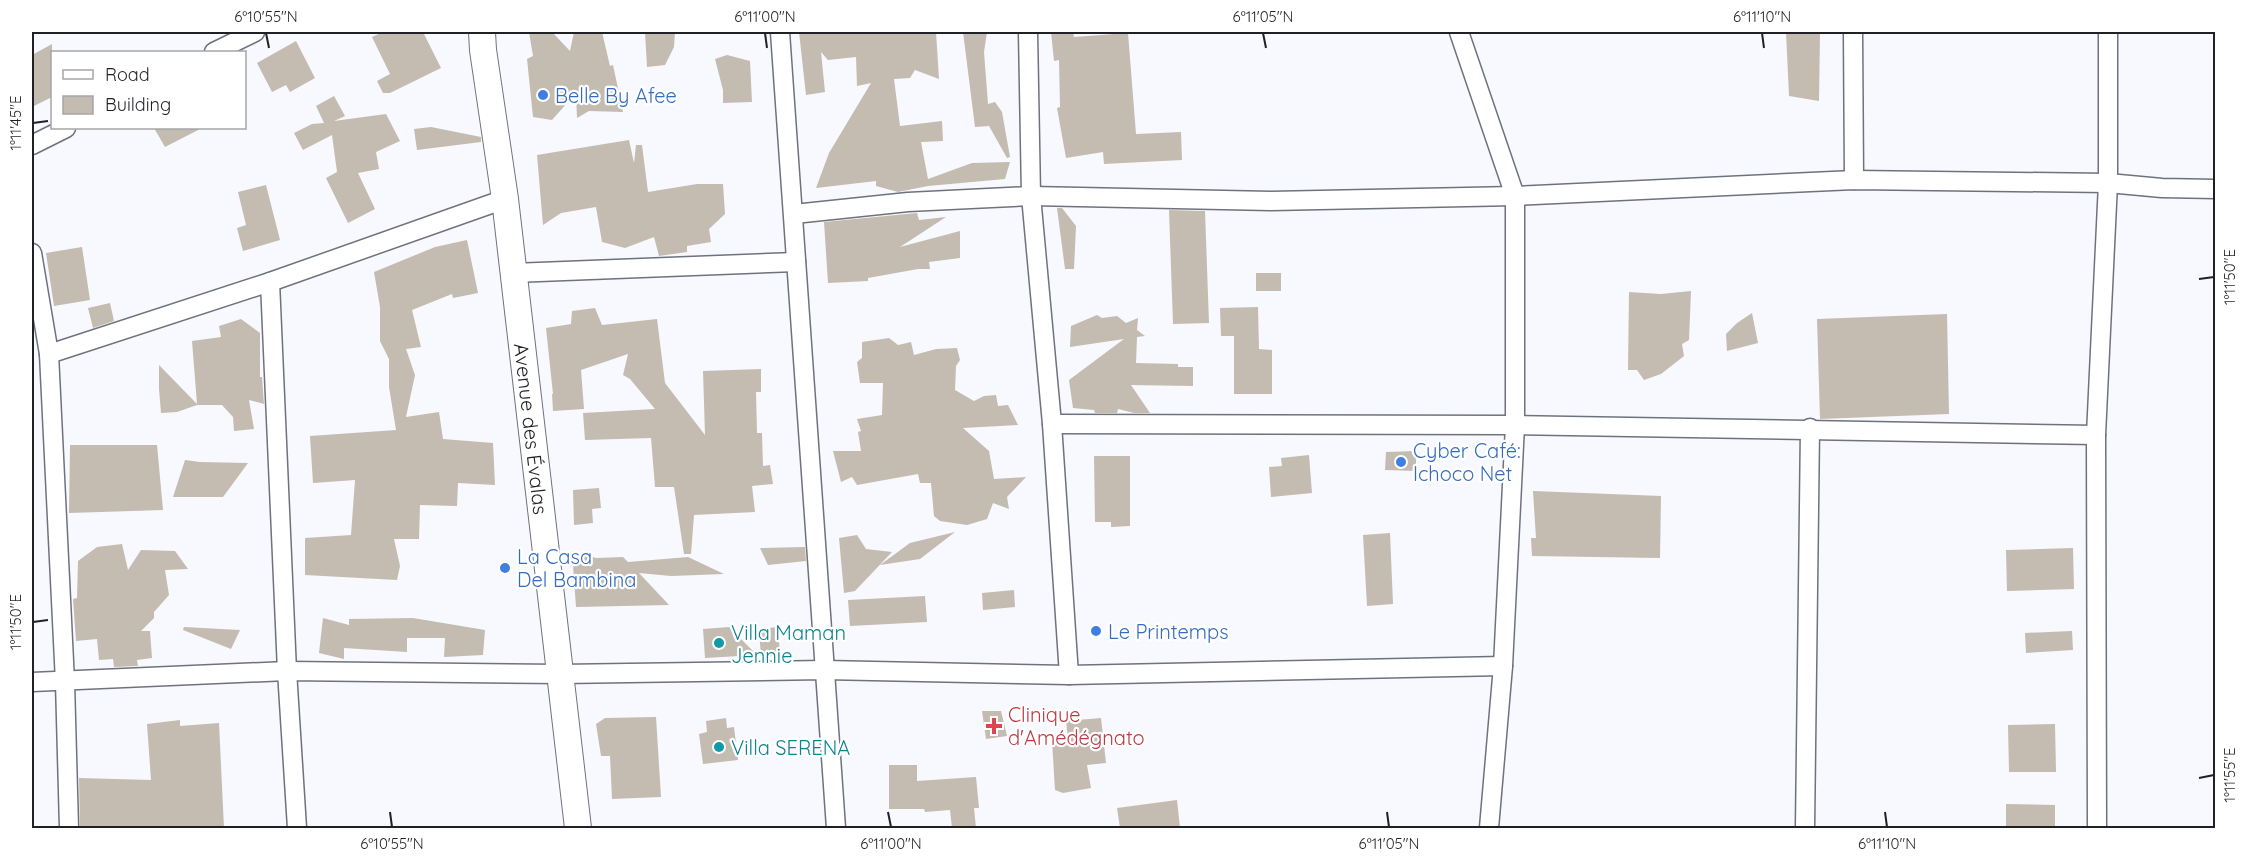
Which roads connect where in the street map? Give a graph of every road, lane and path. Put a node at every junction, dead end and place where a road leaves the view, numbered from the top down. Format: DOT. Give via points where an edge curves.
graph roads {
  1 [pos="255,32"];
  2 [pos="482,32"];
  3 [pos="780,32"];
  4 [pos="1028,32"];
  5 [pos="1459,32"];
  6 [pos="1852,32"];
  7 [pos="2108,32"];
  8 [pos="216,51"];
  9 [pos="64,129"];
  10 [pos="32,145"];
  11 [pos="1854,180"];
  12 [pos="2108,183"];
  13 [pos="2216,189"];
  14 [pos="1031,196"];
  15 [pos="1515,196"];
  16 [pos="505,199"];
  17 [pos="794,214"];
  18 [pos="32,253"];
  19 [pos="796,261"];
  20 [pos="513,273"];
  21 [pos="270,282"];
  22 [pos="49,354"];
  23 [pos="1052,424"];
  24 [pos="1515,425"];
  25 [pos="1810,428"];
  26 [pos="2096,435"];
  27 [pos="1503,666"];
  28 [pos="824,670"];
  29 [pos="287,671"];
  30 [pos="561,674"];
  31 [pos="1070,675"];
  32 [pos="32,682"];
  33 [pos="65,682"];
  34 [pos="69,828"];
  35 [pos="297,828"];
  36 [pos="578,828"];
  37 [pos="836,828"];
  38 [pos="1489,828"];
  39 [pos="1805,828"];
  40 [pos="2097,828"];
  1 -- 8 [label="street"];
  2 -- 16 [label="street, Avenue des Évalas"];
  3 -- 17 [label="street"];
  4 -- 14 [label="street"];
  5 -- 15 [label="street"];
  6 -- 11 [label="street"];
  7 -- 12 [label="street"];
  9 -- 10 [label="street"];
  11 -- 12 [label="street"];
  11 -- 15 [label="street"];
  12 -- 13 [label="street"];
  12 -- 26 [label="street"];
  14 -- 15 [label="street" via="1271,201"];
  14 -- 17 [label="street" via="908,202"];
  14 -- 23 [label="street"];
  15 -- 24 [label="street"];
  16 -- 20 [label="street, Avenue des Évalas"];
  16 -- 21 [label="street"];
  17 -- 19 [label="street"];
  18 -- 22 [label="street"];
  19 -- 20 [label="street"];
  19 -- 28 [label="street"];
  20 -- 30 [label="street, Avenue des Évalas"];
  21 -- 22 [label="street"];
  21 -- 29 [label="street"];
  22 -- 33 [label="street"];
  23 -- 24 [label="street"];
  23 -- 31 [label="street"];
  24 -- 25 [label="street"];
  24 -- 27 [label="street"];
  25 -- 26 [label="street"];
  25 -- 39 [label="street"];
  26 -- 40 [label="street"];
  27 -- 31 [label="street"];
  27 -- 38 [label="street"];
  28 -- 30 [label="street"];
  28 -- 31 [label="street"];
  28 -- 37 [label="street"];
  29 -- 30 [label="street"];
  29 -- 33 [label="street"];
  29 -- 35 [label="street"];
  30 -- 36 [label="street, Avenue des Évalas"];
  32 -- 33 [label="street"];
  33 -- 34 [label="street"];
}
